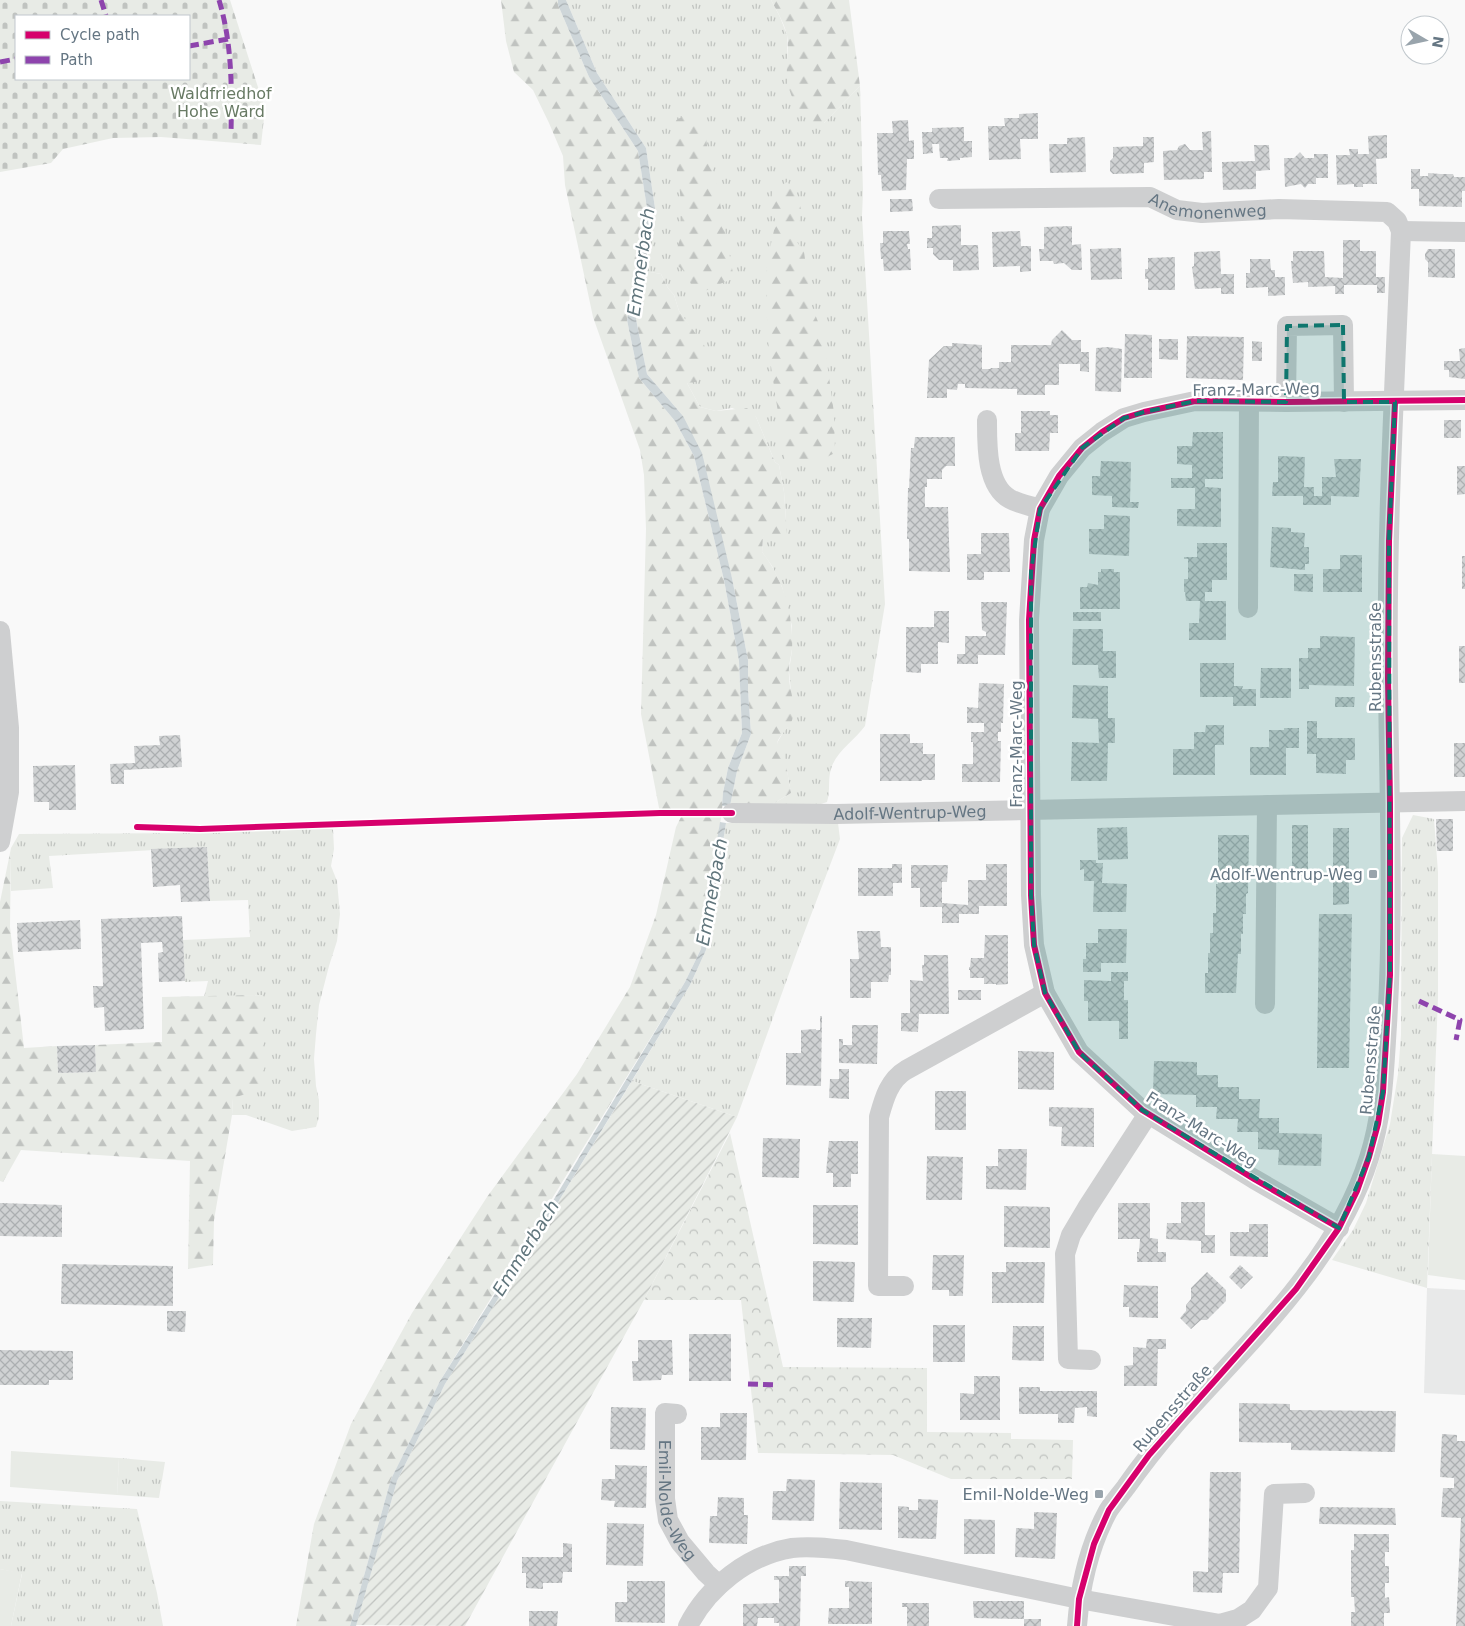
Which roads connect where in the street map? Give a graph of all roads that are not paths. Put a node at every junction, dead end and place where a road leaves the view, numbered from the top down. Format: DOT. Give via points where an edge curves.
graph roads {
  1 [pos="939,199"];
  2 [pos="1401,230"];
  3 [pos="1465,232"];
  4 [pos="1465,400"];
  5 [pos="1249,401"];
  6 [pos="1286,402"];
  7 [pos="1344,402"];
  8 [pos="1394,402"];
  9 [pos="987,420"];
  10 [pos="1040,509"];
  11 [pos="1248,608"];
  12 [pos="0,630"];
  13 [pos="1465,801"];
  14 [pos="1390,803"];
  15 [pos="1267,805"];
  16 [pos="1030,810"];
  17 [pos="732,813"];
  18 [pos="0,842"];
  19 [pos="1044,992"];
  20 [pos="1265,1004"];
  21 [pos="1148,1114"];
  22 [pos="1339,1228"];
  23 [pos="904,1286"];
  24 [pos="1091,1360"];
  25 [pos="677,1414"];
  26 [pos="1304,1493"];
  27 [pos="719,1585"];
  28 [pos="1079,1599"];
  29 [pos="688,1626"];
  30 [pos="1077,1626"];
  1 -- 2 [label="street, Anemonenweg" via="1150,197 1178,210 1202,213 1279,209 1388,212"];
  2 -- 3 [label="street"];
  2 -- 8 [label="street, Rubensstraße"];
  4 -- 8 [label="street, Franz-Marc-Weg"];
  5 -- 6 [label="street, Franz-Marc-Weg"];
  5 -- 10 [label="street, Franz-Marc-Weg" via="1195,402 1124,418 1082,448"];
  5 -- 11 [label="street, Franz-Marc-Weg"];
  6 -- 7 [label="street, Franz-Marc-Weg"];
  6 -- 7 [label="street, Franz-Marc-Weg" via="1287,326 1343,325"];
  7 -- 8 [label="street, Franz-Marc-Weg"];
  8 -- 14 [label="street, Rubensstraße" via="1389,541"];
  9 -- 10 [label="street" via="992,477 1009,499"];
  10 -- 16 [label="street, Franz-Marc-Weg" via="1034,540 1029,620"];
  12 -- 18 [label="street" via="9,728 10,792"];
  13 -- 14 [label="street, Adolf-Wentrup-Weg"];
  14 -- 15 [label="street, Adolf-Wentrup-Weg"];
  14 -- 22 [label="street, Rubensstraße" via="1390,975 1383,1092 1369,1157"];
  15 -- 16 [label="street, Adolf-Wentrup-Weg"];
  15 -- 20 [label="street"];
  16 -- 17 [label="street, Adolf-Wentrup-Weg"];
  16 -- 19 [label="street, Franz-Marc-Weg" via="1034,945"];
  19 -- 21 [label="street, Franz-Marc-Weg" via="1079,1052"];
  19 -- 23 [label="street" via="901,1073 890,1086 879,1117 878,1286"];
  21 -- 22 [label="street, Franz-Marc-Weg"];
  21 -- 24 [label="street, Franz-Marc-Weg" via="1087,1208 1064,1254 1068,1359"];
  22 -- 28 [label="street, Rubensstraße" via="1296,1290 1149,1455 1109,1510 1094,1544"];
  25 -- 27 [label="street, Emil-Nolde-Weg" via="666,1414 665,1499 668,1520 680,1542"];
  26 -- 28 [label="street" via="1274,1494 1268,1588 1252,1610 1238,1620 1220,1624"];
  27 -- 28 [label="street" via="770,1553 823,1547"];
  27 -- 29 [label="street"];
  28 -- 30 [label="street, Rubensstraße"];
}
